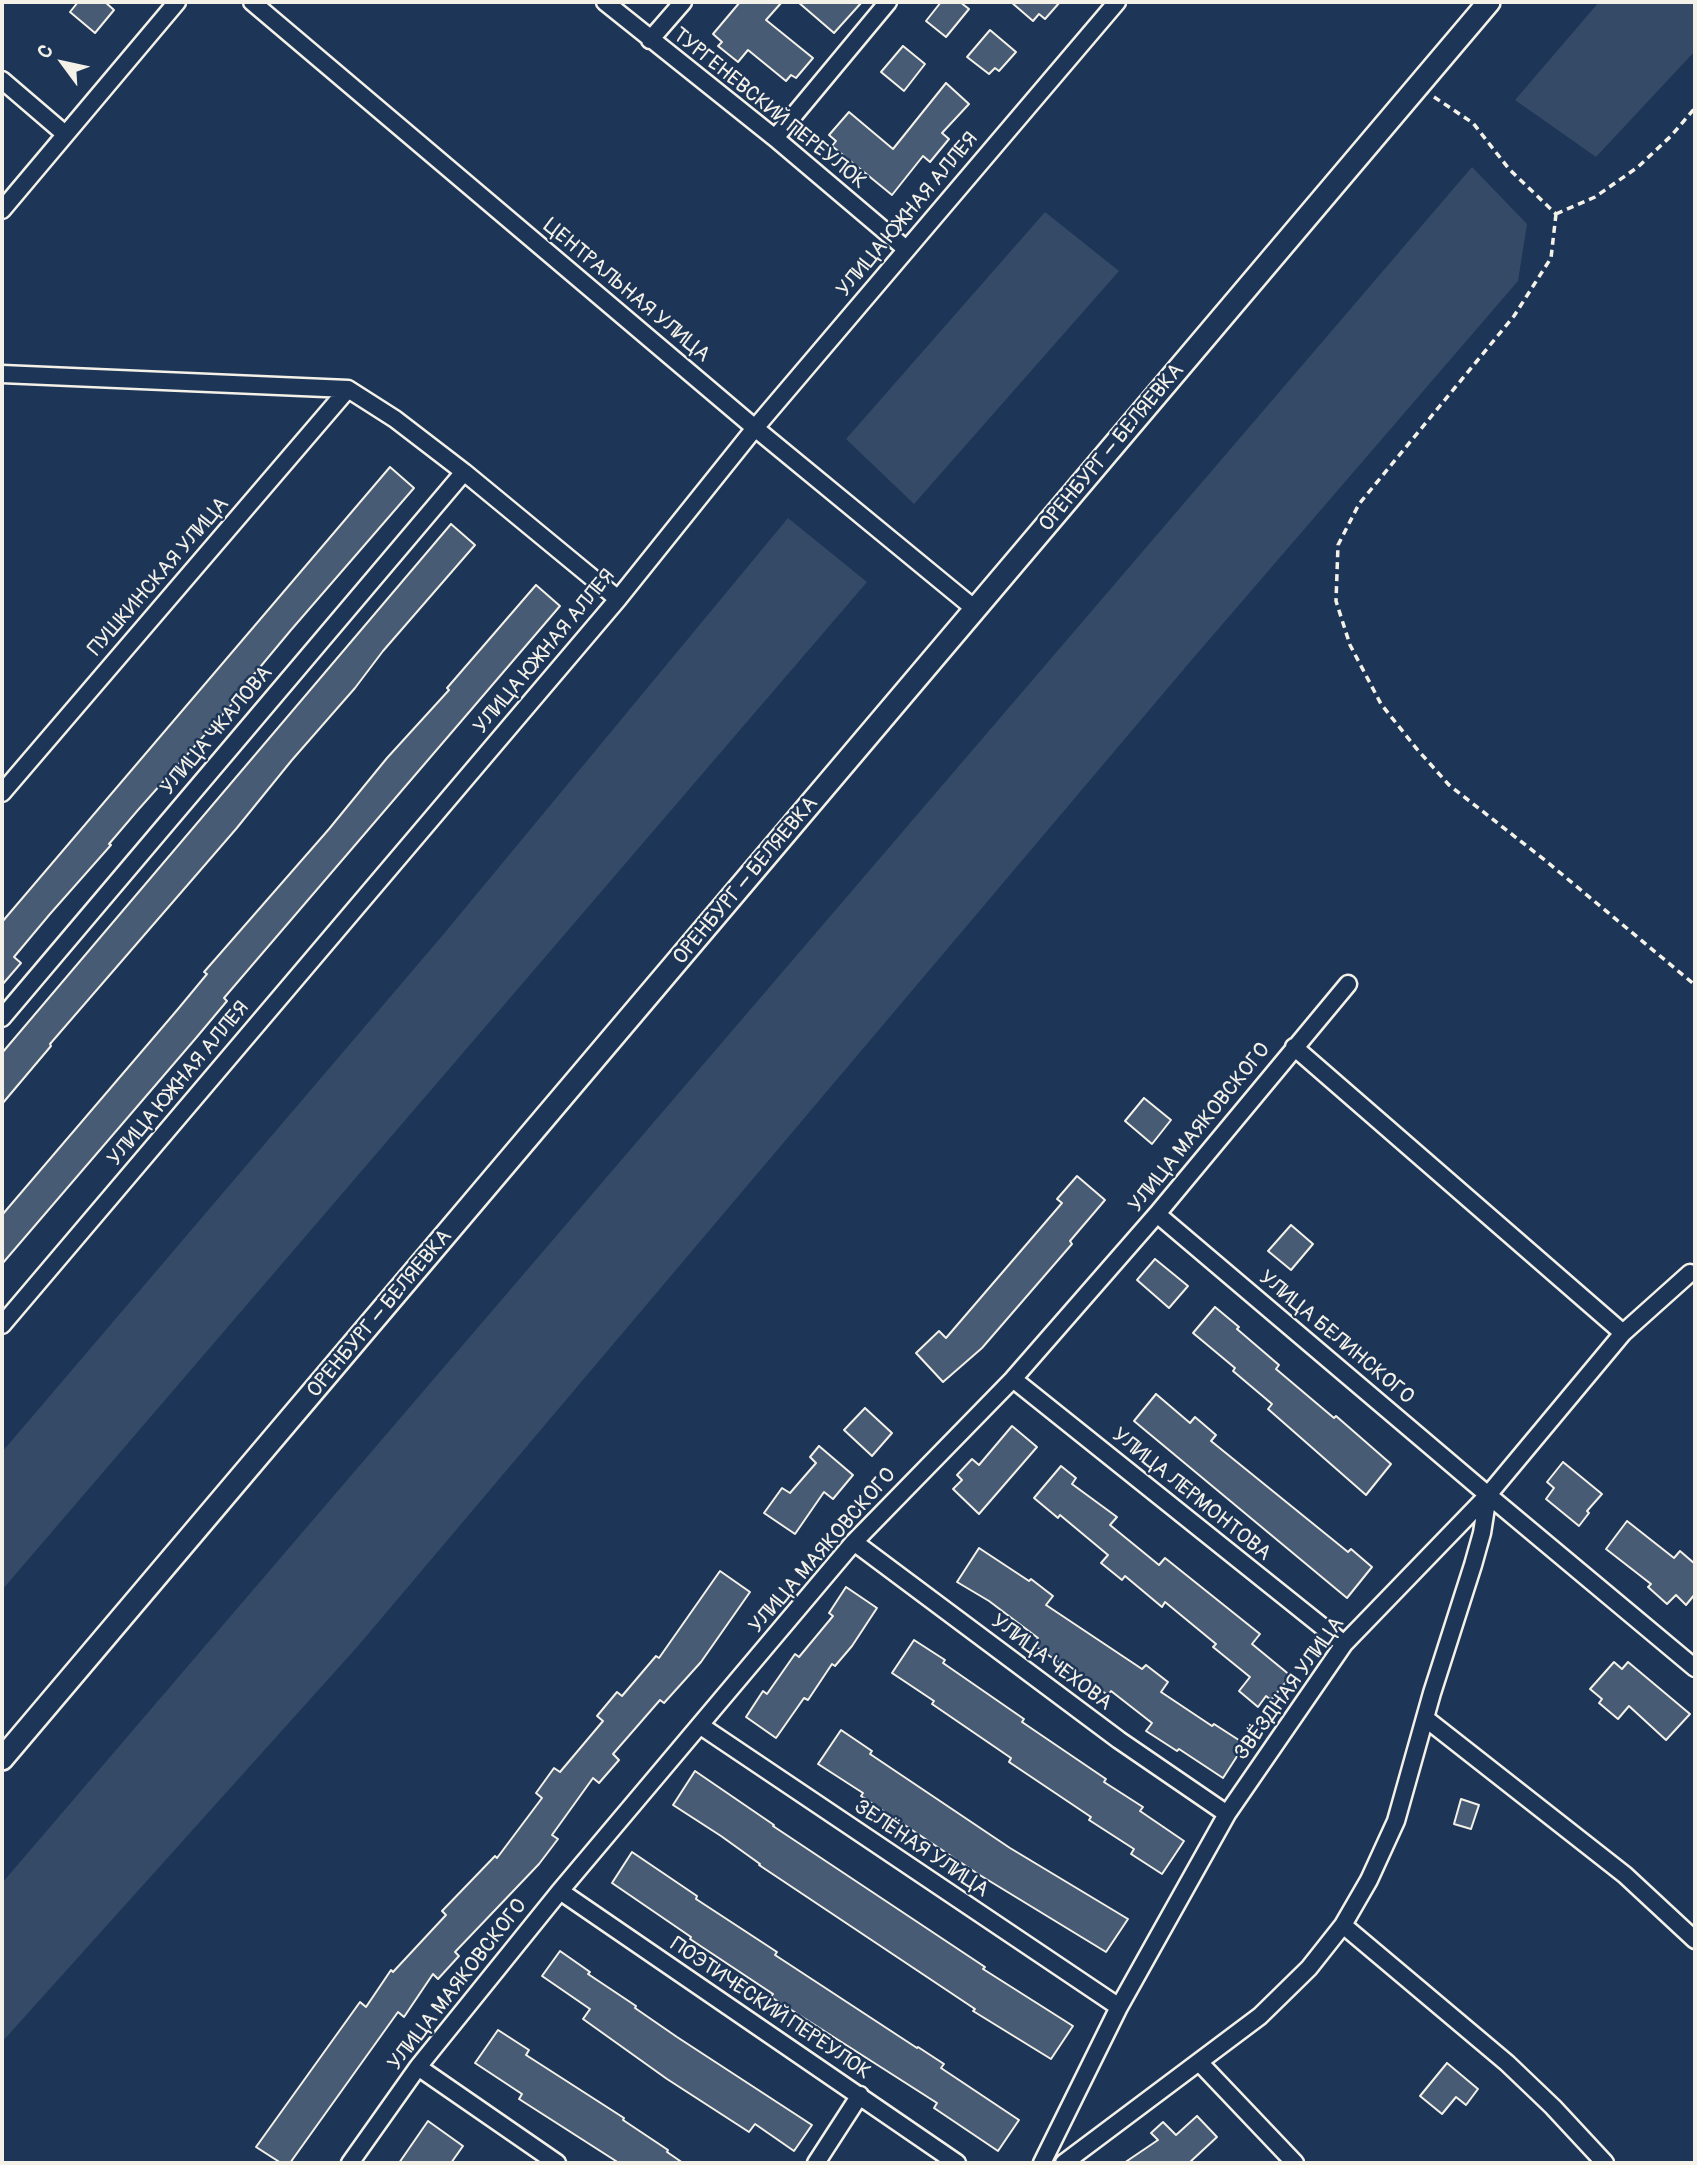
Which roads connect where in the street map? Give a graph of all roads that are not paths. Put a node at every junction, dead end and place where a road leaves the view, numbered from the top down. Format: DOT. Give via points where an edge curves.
graph roads {
  1 [pos="177,2"];
  2 [pos="252,2"];
  3 [pos="605,2"];
  4 [pos="683,2"];
  5 [pos="888,2"];
  6 [pos="1117,2"];
  7 [pos="1489,2"];
  8 [pos="650,40"];
  9 [pos="2,80"];
  10 [pos="65,134"];
  11 [pos="775,138"];
  12 [pos="2,210"];
  13 [pos="906,249"];
  14 [pos="2,374"];
  15 [pos="348,389"];
  16 [pos="755,428"];
  17 [pos="464,472"];
  18 [pos="618,599"];
  19 [pos="975,609"];
  20 [pos="2,793"];
  21 [pos="1348,984"];
  22 [pos="2,1018"];
  23 [pos="1294,1047"];
  24 [pos="1157,1214"];
  25 [pos="1689,1273"];
  26 [pos="2,1325"];
  27 [pos="1623,1334"];
  28 [pos="1013,1379"];
  29 [pos="1488,1495"];
  30 [pos="854,1542"];
  31 [pos="1344,1644"];
  32 [pos="1695,1668"];
  33 [pos="1424,1718"];
  34 [pos="701,1726"];
  35 [pos="2,1759"];
  36 [pos="1227,1814"];
  37 [pos="559,1891"];
  38 [pos="1343,1924"];
  39 [pos="1695,1940"];
  40 [pos="1119,2007"];
  41 [pos="1199,2062"];
  42 [pos="418,2067"];
  43 [pos="860,2095"];
  44 [pos="350,2163"];
  45 [pos="557,2163"];
  46 [pos="817,2163"];
  47 [pos="957,2163"];
  48 [pos="1042,2163"];
  49 [pos="1065,2163"];
  50 [pos="1295,2163"];
  51 [pos="1605,2163"];
  1 -- 10 [label="street"];
  2 -- 16 [label="street, ЦЕНТРАЛЬНАЯ УЛИЦА"];
  3 -- 8 [label="street, ТУРГЕНЕВСКИЙ ПЕРЕУЛОК"];
  4 -- 8 [label="street"];
  5 -- 11 [label="street"];
  6 -- 13 [label="street, УЛИЦА ЮЖНАЯ АЛЛЕЯ"];
  7 -- 19 [label="main road, ОРЕНБУРГ – БЕЛЯЕВКА"];
  8 -- 11 [label="street, ТУРГЕНЕВСКИЙ ПЕРЕУЛОК"];
  9 -- 10 [label="street"];
  10 -- 12 [label="street"];
  11 -- 13 [label="street, ТУРГЕНЕВСКИЙ ПЕРЕУЛОК"];
  13 -- 16 [label="street, УЛИЦА ЮЖНАЯ АЛЛЕЯ"];
  14 -- 15 [label="street"];
  15 -- 17 [label="street"];
  15 -- 20 [label="street, ПУШКИНСКАЯ УЛИЦА"];
  16 -- 18 [label="street, УЛИЦА ЮЖНАЯ АЛЛЕЯ"];
  16 -- 19 [label="street, ЦЕНТРАЛЬНАЯ УЛИЦА"];
  17 -- 18 [label="street"];
  17 -- 22 [label="street, УЛИЦА ЧКАЛОВА"];
  18 -- 26 [label="street, УЛИЦА ЮЖНАЯ АЛЛЕЯ"];
  19 -- 35 [label="main road, ОРЕНБУРГ – БЕЛЯЕВКА"];
  21 -- 23 [label="street, УЛИЦА МАЯКОВСКОГО"];
  23 -- 24 [label="street, УЛИЦА МАЯКОВСКОГО"];
  23 -- 27 [label="street"];
  24 -- 28 [label="street, УЛИЦА МАЯКОВСКОГО"];
  24 -- 29 [label="street, УЛИЦА БЕЛИНСКОГО"];
  25 -- 27 [label="street, ЗВЁЗДНАЯ УЛИЦА"];
  27 -- 29 [label="street, ЗВЁЗДНАЯ УЛИЦА"];
  28 -- 30 [label="street, УЛИЦА МАЯКОВСКОГО"];
  28 -- 31 [label="street, УЛИЦА ЛЕРМОНТОВА"];
  29 -- 31 [label="street, ЗВЁЗДНАЯ УЛИЦА"];
  29 -- 32 [label="street, УЛИЦА БЕЛИНСКОГО"];
  29 -- 33 [label="street" via="1482,1533"];
  30 -- 34 [label="street, УЛИЦА МАЯКОВСКОГО"];
  30 -- 36 [label="street, УЛИЦА ЧЕХОВА" via="1119,1740"];
  31 -- 36 [label="street, ЗВЁЗДНАЯ УЛИЦА"];
  33 -- 38 [label="street" via="1395,1821"];
  33 -- 39 [label="street" via="1625,1875"];
  34 -- 37 [label="street, УЛИЦА МАЯКОВСКОГО"];
  34 -- 40 [label="street, ЗЕЛЁНАЯ УЛИЦА"];
  36 -- 40 [label="street, ЗВЁЗДНАЯ УЛИЦА"];
  37 -- 42 [label="street, УЛИЦА МАЯКОВСКОГО"];
  37 -- 43 [label="street, ПОЭТИЧЕСКИЙ ПЕРЕУЛОК"];
  38 -- 41 [label="street" via="1275,2003"];
  38 -- 51 [label="street" via="1507,2063"];
  40 -- 48 [label="street, ЗВЁЗДНАЯ УЛИЦА"];
  41 -- 49 [label="street"];
  41 -- 50 [label="street"];
  42 -- 44 [label="street, УЛИЦА МАЯКОВСКОГО"];
  42 -- 45 [label="street"];
  43 -- 46 [label="street"];
  43 -- 47 [label="street, ПОЭТИЧЕСКИЙ ПЕРЕУЛОК"];
}
